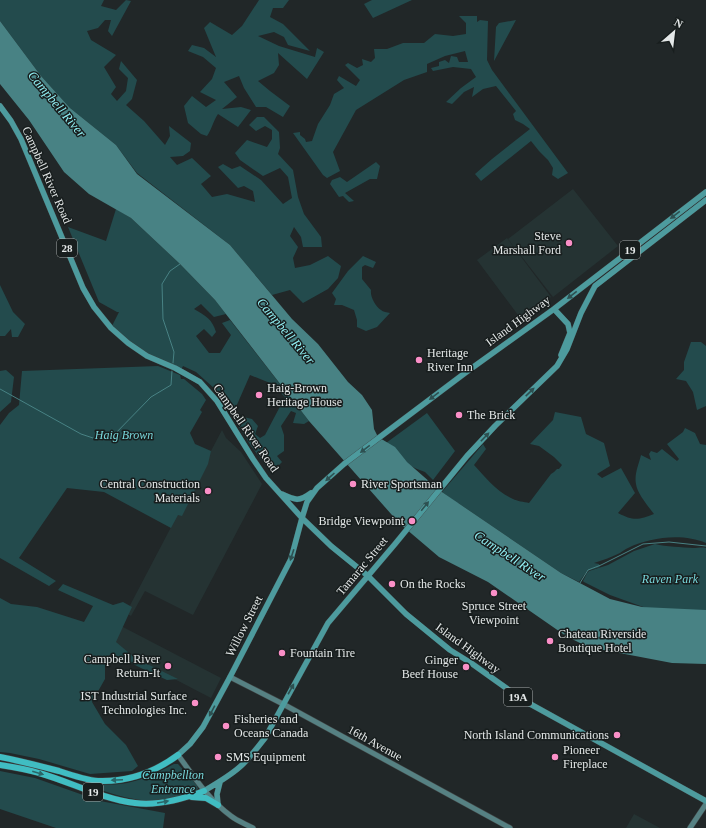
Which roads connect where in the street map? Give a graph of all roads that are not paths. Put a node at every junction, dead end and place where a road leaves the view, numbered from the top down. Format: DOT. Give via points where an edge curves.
graph roads {
  1 [pos="0,106"];
  2 [pos="706,192"];
  3 [pos="706,200"];
  4 [pos="554,309"];
  5 [pos="557,366"];
  6 [pos="342,466"];
  7 [pos="317,488"];
  8 [pos="280,493"];
  9 [pos="302,518"];
  10 [pos="368,576"];
  11 [pos="230,677"];
  12 [pos="283,704"];
  13 [pos="178,755"];
  14 [pos="0,757"];
  15 [pos="0,765"];
  16 [pos="220,782"];
  17 [pos="204,790"];
  18 [pos="189,796"];
  19 [pos="706,802"];
  20 [pos="218,805"];
  21 [pos="253,828"];
  22 [pos="510,828"];
  23 [pos="690,828"];
  1 -- 8 [label="main road, Campbell River Road / 28" via="21,139 83,288 94,307 111,328 128,343 147,356 200,382 217,401 266,478"];
  2 -- 4 [label="main road, Island Highway / 19, one-way"];
  3 -- 5 [label="main road, 19" via="595,286 580,313 568,349"];
  4 -- 5 [label="main road" via="568,324 570,333"];
  4 -- 6 [label="main road, Island Highway / 19, one-way"];
  10 -- 5 [label="main road, Tamarac Street / 19, one-way" via="467,456"];
  6 -- 7 [label="main road, Willow Street / 19, one-way"];
  7 -- 8 [label="main road" via="305,498 295,500"];
  7 -- 9 [label="main road, Willow Street / 19" via="307,502"];
  8 -- 9 [label="main road, Campbell River Road / 28"];
  9 -- 10 [label="main road, Island Highway / 19A"];
  9 -- 11 [label="main road, Willow Street / 19, one-way" via="291,559"];
  12 -- 10 [label="main road, Tamarac Street / 19, one-way" via="328,624"];
  10 -- 19 [label="main road, Island Highway / 19A" via="406,614 450,650 523,700"];
  11 -- 12 [label="street, 16th Avenue"];
  11 -- 13 [label="main road, Willow Street / 19, one-way" via="203,727"];
  12 -- 16 [label="main road, Tamarac Street / 19" via="255,751"];
  12 -- 22 [label="street, 16th Avenue"];
  13 -- 14 [label="highway, 19, one-way" via="147,773 123,780 97,781"];
  13 -- 17 [label="street"];
  15 -- 18 [label="highway, 19, one-way" via="39,773 110,798 136,803 158,803"];
  16 -- 17 [label="main road, Tamarac Street / 19"];
  16 -- 20 [label="main road"];
  17 -- 18 [label="highway, 19"];
  17 -- 20 [label="street"];
  18 -- 20 [label="highway" via="206,798"];
  19 -- 23 [label="street"];
  20 -- 21 [label="street" via="232,817"];
}
